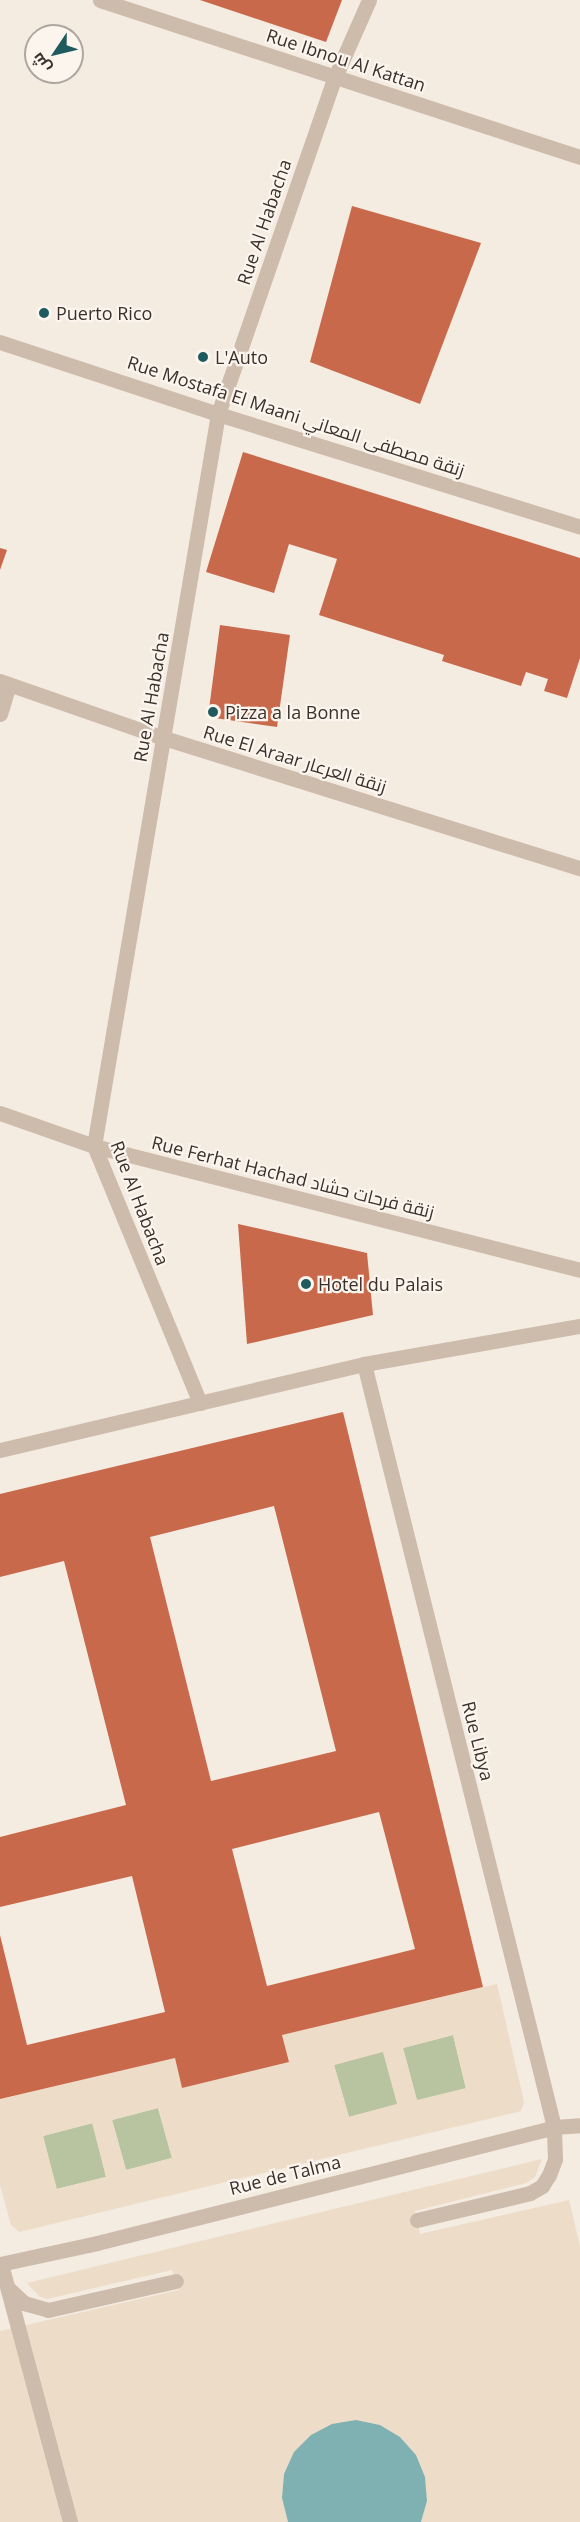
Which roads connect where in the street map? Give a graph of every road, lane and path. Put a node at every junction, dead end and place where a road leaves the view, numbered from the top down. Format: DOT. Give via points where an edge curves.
graph roads {
  1 [pos="100,0"];
  2 [pos="369,0"];
  3 [pos="335,77"];
  4 [pos="580,157"];
  5 [pos="0,342"];
  6 [pos="218,414"];
  7 [pos="580,527"];
  8 [pos="4,682"];
  9 [pos="0,714"];
  10 [pos="164,738"];
  11 [pos="580,868"];
  12 [pos="0,1113"];
  13 [pos="94,1146"];
  14 [pos="580,1270"];
  15 [pos="580,1326"];
  16 [pos="364,1364"];
  17 [pos="200,1403"];
  18 [pos="0,1450"];
  19 [pos="580,2125"];
  20 [pos="554,2127"];
  21 [pos="417,2220"];
  22 [pos="0,2262"];
  23 [pos="176,2281"];
  24 [pos="9,2289"];
  25 [pos="70,2522"];
  1 -- 3 [label="street, Rue Ibnou Al Kattan"];
  2 -- 3 [label="street, Rue Al Habacha"];
  3 -- 4 [label="street, Rue Ibnou Al Kattan"];
  3 -- 6 [label="street, Rue Al Habacha"];
  5 -- 6 [label="street, Rue Mostafa El Maani زنقة مصطفى المعاني"];
  6 -- 7 [label="street, Rue Mostafa El Maani زنقة مصطفى المعاني"];
  6 -- 10 [label="street, Rue Al Habacha"];
  8 -- 9 [label="street"];
  8 -- 10 [label="street, Rue El Araar زنقة العرعار"];
  10 -- 11 [label="street, Rue El Araar زنقة العرعار"];
  10 -- 13 [label="street, Rue Al Habacha"];
  12 -- 13 [label="street, Rue Ferhat Hachad زنقة فرحات حشاد"];
  13 -- 14 [label="street, Rue Ferhat Hachad زنقة فرحات حشاد"];
  13 -- 17 [label="street, Rue Al Habacha"];
  15 -- 16 [label="street"];
  16 -- 17 [label="street"];
  16 -- 20 [label="street, Rue Libya"];
  17 -- 18 [label="street"];
  19 -- 20 [label="street, Rue de Talma"];
  20 -- 21 [label="street, Rue Libya" via="555,2159 542,2186 530,2193"];
  20 -- 22 [label="street, Rue de Talma" via="98,2243"];
  22 -- 24 [label="street"];
  23 -- 24 [label="street" via="48,2310 24,2303"];
  24 -- 25 [label="street"];
}
